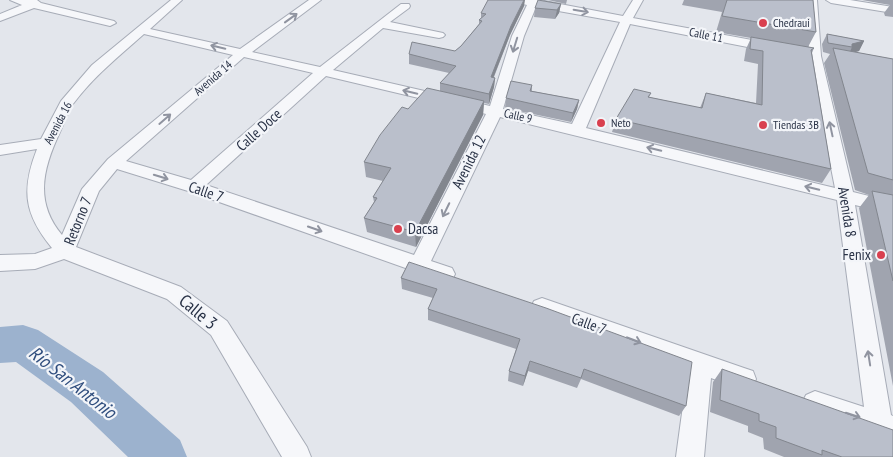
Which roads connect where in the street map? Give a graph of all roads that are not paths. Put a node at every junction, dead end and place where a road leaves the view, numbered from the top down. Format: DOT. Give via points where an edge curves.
graph roads {
  1 [pos="15,0"];
  2 [pos="43,0"];
  3 [pos="177,0"];
  4 [pos="638,0"];
  5 [pos="831,0"];
  6 [pos="310,1"];
  7 [pos="528,1"];
  8 [pos="809,1"];
  9 [pos="31,5"];
  10 [pos="405,6"];
  11 [pos="893,10"];
  12 [pos="0,18"];
  13 [pos="627,20"];
  14 [pos="110,23"];
  15 [pos="381,24"];
  16 [pos="141,30"];
  17 [pos="439,35"];
  18 [pos="788,51"];
  19 [pos="242,53"];
  20 [pos="324,72"];
  21 [pos="495,111"];
  22 [pos="577,130"];
  23 [pos="47,143"];
  24 [pos="0,150"];
  25 [pos="114,162"];
  26 [pos="194,187"];
  27 [pos="845,196"];
  28 [pos="893,208"];
  29 [pos="65,252"];
  30 [pos="0,263"];
  31 [pos="418,266"];
  32 [pos="464,281"];
  33 [pos="519,300"];
  34 [pos="700,365"];
  35 [pos="766,386"];
  36 [pos="794,396"];
  37 [pos="886,426"];
  38 [pos="297,457"];
  39 [pos="690,457"];
  1 -- 9 [label="street"];
  2 -- 9 [label="street"];
  3 -- 16 [label="street, Avenida 16"];
  4 -- 13 [label="street"];
  5 -- 11 [label="street"];
  19 -- 6 [label="street, Avenida 14, one-way"];
  7 -- 13 [label="street, Calle 11, one-way"];
  7 -- 21 [label="street, Avenida 12, one-way"];
  27 -- 8 [label="street, Avenida 8, one-way" via="816,56"];
  9 -- 12 [label="street"];
  9 -- 14 [label="street"];
  10 -- 15 [label="street, Calle Doce"];
  13 -- 18 [label="street, Calle 11"];
  13 -- 22 [label="street"];
  15 -- 17 [label="street"];
  15 -- 20 [label="street, Calle Doce"];
  19 -- 16 [label="street, Calle 9, one-way"];
  16 -- 23 [label="street, Avenida 16" via="97,68 66,104"];
  19 -- 20 [label="street, Calle 9"];
  25 -- 19 [label="street, Avenida 14, one-way"];
  21 -- 20 [label="street, Calle 9, one-way"];
  20 -- 26 [label="street, Calle Doce"];
  21 -- 22 [label="street, Calle 9"];
  21 -- 31 [label="street, Avenida 12, one-way"];
  27 -- 22 [label="street, Calle 9, one-way"];
  23 -- 24 [label="street"];
  23 -- 29 [label="street, Avenida 16" via="35,182 36,204 45,227"];
  25 -- 26 [label="street, Calle 7, one-way"];
  25 -- 29 [label="street, Retorno 7" via="91,189"];
  26 -- 31 [label="street, Calle 7, one-way"];
  27 -- 28 [label="street, Calle 9"];
  37 -- 27 [label="street, Avenida 8, one-way"];
  29 -- 30 [label="street, Retorno 7" via="36,261"];
  29 -- 38 [label="street, Calle 3" via="174,293 218,328"];
  31 -- 32 [label="street, Calle 7"];
  33 -- 34 [label="street, Calle 7, one-way"];
  34 -- 35 [label="street, Calle 7"];
  34 -- 39 [label="street"];
  36 -- 37 [label="street, one-way"];
}
